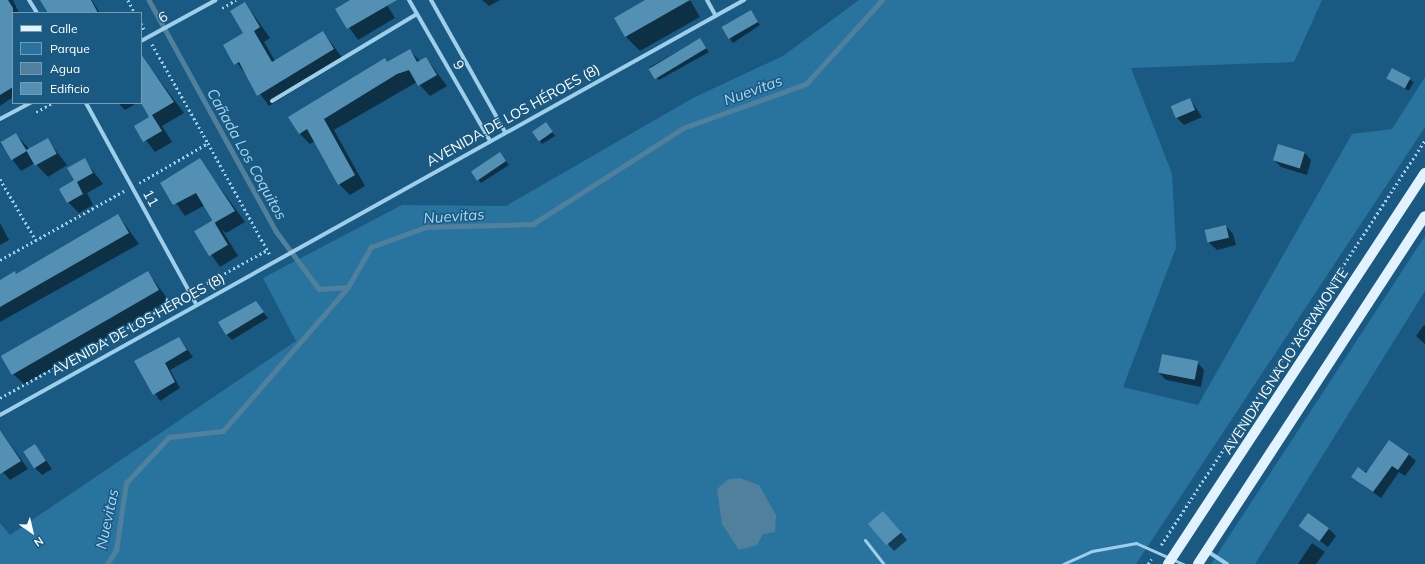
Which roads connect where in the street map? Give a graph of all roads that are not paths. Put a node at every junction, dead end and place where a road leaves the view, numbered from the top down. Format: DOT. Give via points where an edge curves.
graph roads {
  1 [pos="29,0"];
  2 [pos="216,0"];
  3 [pos="409,0"];
  4 [pos="431,0"];
  5 [pos="707,0"];
  6 [pos="744,0"];
  7 [pos="36,12"];
  8 [pos="417,14"];
  9 [pos="716,16"];
  10 [pos="142,40"];
  11 [pos="272,101"];
  12 [pos="28,104"];
  13 [pos="87,104"];
  14 [pos="0,120"];
  15 [pos="505,132"];
  16 [pos="490,140"];
  17 [pos="1425,173"];
  18 [pos="1425,216"];
  19 [pos="196,304"];
  20 [pos="0,415"];
  21 [pos="865,540"];
  22 [pos="1207,550"];
  23 [pos="1169,562"];
  24 [pos="884,564"];
  25 [pos="1063,564"];
  26 [pos="1183,564"];
  27 [pos="1198,564"];
  28 [pos="1227,564"];
  1 -- 7 [label="street"];
  2 -- 10 [label="street, 6"];
  3 -- 8 [label="street, 9"];
  4 -- 15 [label="street, 9"];
  5 -- 9 [label="street"];
  6 -- 9 [label="street, AVENIDA DE LOS HÉROES (8)"];
  8 -- 11 [label="street"];
  8 -- 16 [label="street, 9"];
  9 -- 15 [label="street, AVENIDA DE LOS HÉROES (8)"];
  12 -- 14 [label="street"];
  13 -- 19 [label="street, 11"];
  15 -- 16 [label="street, AVENIDA DE LOS HÉROES (8)"];
  16 -- 19 [label="street, AVENIDA DE LOS HÉROES (8)"];
  17 -- 23 [label="main road, AVENIDA IGNACIO AGRAMONTE"];
  18 -- 22 [label="main road"];
  19 -- 20 [label="street, AVENIDA DE LOS HÉROES (8)"];
  21 -- 24 [label="lane"];
  22 -- 27 [label="main road"];
  22 -- 28 [label="street"];
  23 -- 25 [label="lane" via="1156,551 1136,543 1092,552"];
  23 -- 26 [label="lane"];
}
